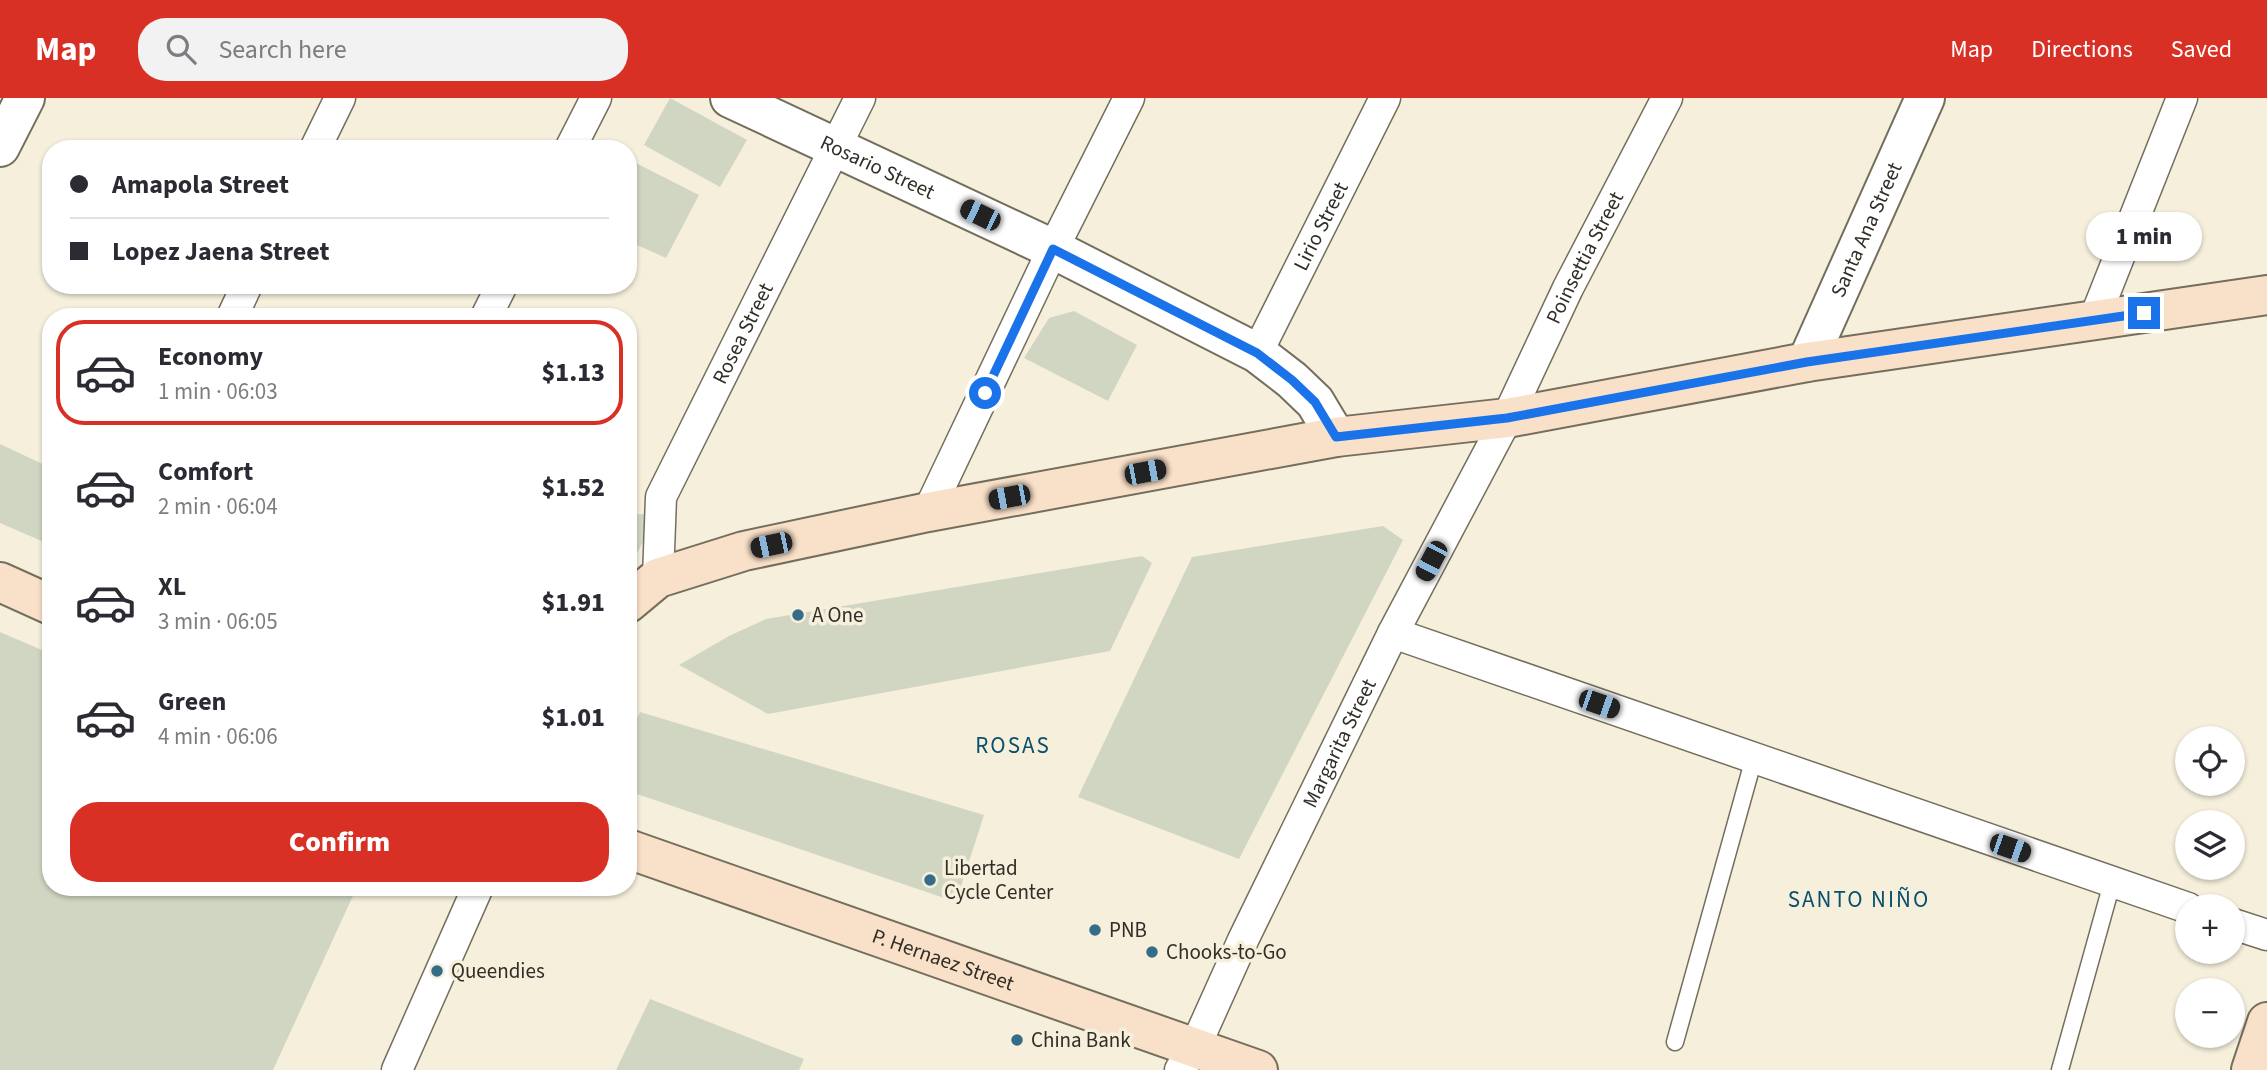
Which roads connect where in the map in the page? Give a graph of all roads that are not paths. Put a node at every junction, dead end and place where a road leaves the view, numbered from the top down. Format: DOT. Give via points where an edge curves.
graph roads {
  1 [pos="25,98"];
  2 [pos="340,98"];
  3 [pos="596,98"];
  4 [pos="730,98"];
  5 [pos="860,98"];
  6 [pos="1129,98"];
  7 [pos="1385,98"];
  8 [pos="1667,98"];
  9 [pos="1925,98"];
  10 [pos="2182,98"];
  11 [pos="319,140"];
  12 [pos="575,140"];
  13 [pos="835,146"];
  14 [pos="0,147"];
  15 [pos="1053,249"];
  16 [pos="2267,295"];
  17 [pos="2094,320"];
  18 [pos="1257,353"];
  19 [pos="1807,362"];
  20 [pos="1507,418"];
  21 [pos="1336,437"];
  22 [pos="928,512"];
  23 [pos="658,578"];
  24 [pos="0,582"];
  25 [pos="637,596"];
  26 [pos="42,602"];
  27 [pos="1393,633"];
  28 [pos="1754,758"];
  29 [pos="637,852"];
  30 [pos="2112,883"];
  31 [pos="474,896"];
  32 [pos="2175,904"];
  33 [pos="2245,928"];
  34 [pos="2267,935"];
  35 [pos="2267,1022"];
  36 [pos="1675,1042"];
  37 [pos="1187,1059"];
  38 [pos="397,1070"];
  39 [pos="1258,1070"];
  40 [pos="2060,1070"];
  41 [pos="2251,1070"];
  1 -- 14 [label="street"];
  2 -- 11 [label="street"];
  3 -- 12 [label="street"];
  4 -- 13 [label="street, Rosario Street"];
  5 -- 13 [label="street, Rosea Street"];
  6 -- 15 [label="street"];
  7 -- 18 [label="street, Lirio Street"];
  8 -- 20 [label="street, Poinsettia Street" via="1568,288"];
  9 -- 19 [label="street, Santa Ana Street"];
  10 -- 17 [label="street"];
  13 -- 15 [label="street, Rosario Street"];
  13 -- 23 [label="street, Rosea Street" via="661,497"];
  15 -- 18 [label="street, Rosario Street"];
  15 -- 22 [label="street"];
  16 -- 17 [label="main road"];
  17 -- 19 [label="main road"];
  18 -- 21 [label="street, Rosario Street" via="1315,402"];
  19 -- 20 [label="main road"];
  20 -- 21 [label="main road"];
  20 -- 27 [label="street, Margarita Street"];
  21 -- 22 [label="main road"];
  22 -- 23 [label="main road" via="744,551"];
  23 -- 25 [label="main road"];
  24 -- 26 [label="main road"];
  27 -- 28 [label="street"];
  27 -- 37 [label="street, Margarita Street"];
  28 -- 30 [label="street"];
  28 -- 36 [label="lane"];
  29 -- 37 [label="main road, P. Hernaez Street"];
  30 -- 32 [label="street"];
  30 -- 40 [label="lane"];
  31 -- 38 [label="street"];
  33 -- 34 [label="street"];
  35 -- 41 [label="main road"];
  37 -- 39 [label="main road, P. Hernaez Street"];
}
